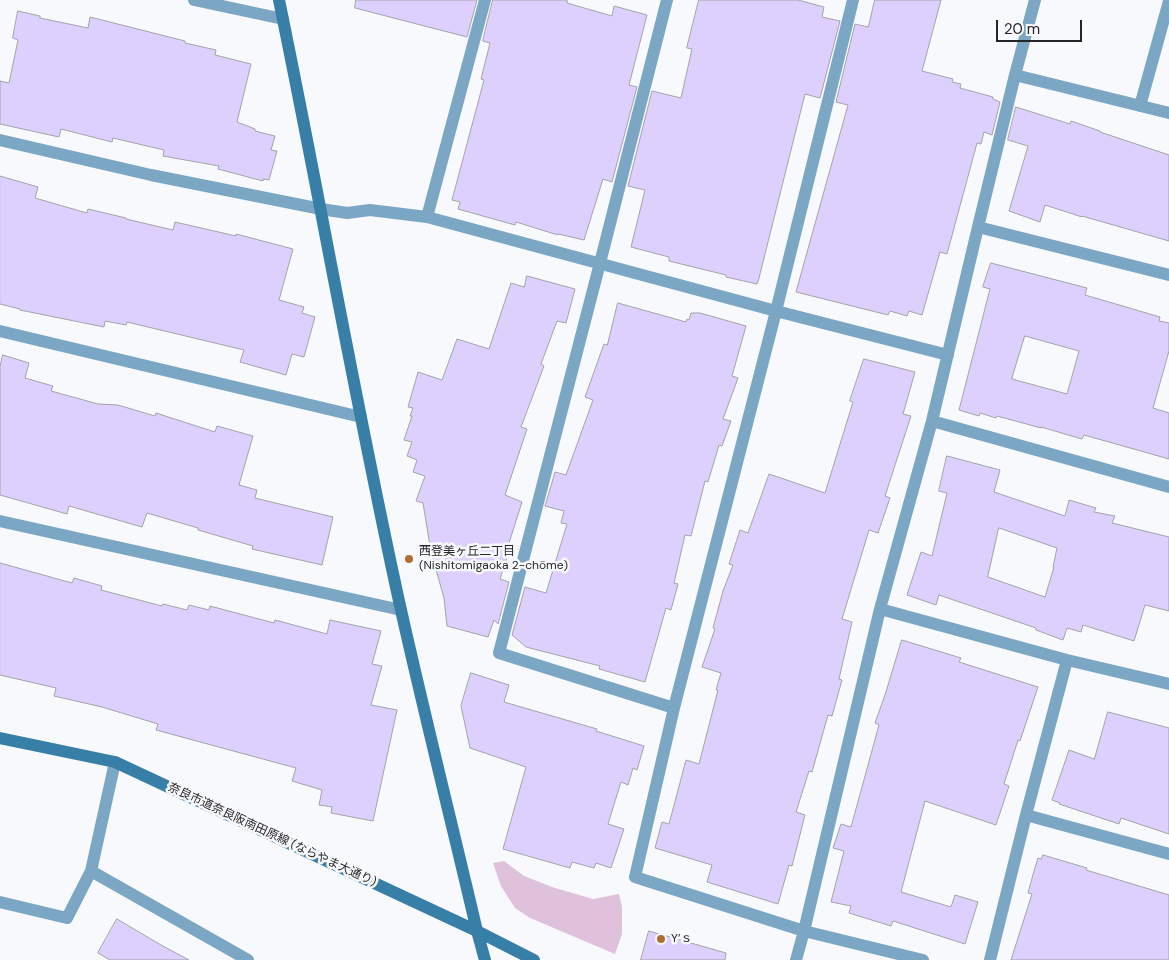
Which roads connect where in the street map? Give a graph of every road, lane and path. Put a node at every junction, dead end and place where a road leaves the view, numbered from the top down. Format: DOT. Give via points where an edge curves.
graph roads {
  1 [pos="194,0"];
  2 [pos="279,0"];
  3 [pos="485,0"];
  4 [pos="667,0"];
  5 [pos="853,0"];
  6 [pos="1035,0"];
  7 [pos="1169,1"];
  8 [pos="283,19"];
  9 [pos="1015,75"];
  10 [pos="1140,106"];
  11 [pos="1169,113"];
  12 [pos="0,140"];
  13 [pos="321,209"];
  14 [pos="427,217"];
  15 [pos="978,227"];
  16 [pos="600,263"];
  17 [pos="1169,275"];
  18 [pos="776,312"];
  19 [pos="0,331"];
  20 [pos="948,355"];
  21 [pos="361,417"];
  22 [pos="932,421"];
  23 [pos="1169,486"];
  24 [pos="0,521"];
  25 [pos="880,609"];
  26 [pos="401,610"];
  27 [pos="1067,660"];
  28 [pos="1169,684"];
  29 [pos="674,708"];
  30 [pos="0,738"];
  31 [pos="115,762"];
  32 [pos="1026,816"];
  33 [pos="1169,854"];
  34 [pos="91,870"];
  35 [pos="0,902"];
  36 [pos="477,931"];
  37 [pos="804,931"];
  38 [pos="248,960"];
  39 [pos="485,960"];
  40 [pos="534,960"];
  41 [pos="796,960"];
  42 [pos="923,960"];
  43 [pos="990,960"];
  1 -- 8 [label="street"];
  2 -- 8 [label="street"];
  3 -- 14 [label="street"];
  4 -- 16 [label="street"];
  5 -- 18 [label="street"];
  6 -- 9 [label="street"];
  7 -- 10 [label="street"];
  8 -- 13 [label="street"];
  9 -- 10 [label="street"];
  9 -- 15 [label="street"];
  10 -- 11 [label="street"];
  12 -- 13 [label="street"];
  13 -- 14 [label="street" via="347,213 370,210"];
  13 -- 21 [label="street"];
  14 -- 16 [label="street"];
  15 -- 17 [label="street"];
  15 -- 20 [label="street"];
  16 -- 18 [label="street"];
  16 -- 29 [label="street" via="498,653"];
  18 -- 20 [label="street"];
  18 -- 29 [label="street"];
  19 -- 21 [label="street"];
  20 -- 22 [label="street"];
  21 -- 26 [label="street"];
  22 -- 23 [label="street"];
  22 -- 25 [label="street"];
  24 -- 26 [label="street"];
  25 -- 27 [label="street"];
  25 -- 37 [label="street"];
  26 -- 36 [label="street"];
  27 -- 28 [label="street"];
  27 -- 32 [label="street"];
  29 -- 37 [label="street" via="635,877"];
  30 -- 31 [label="street, 奈良市道奈良阪南田原線 (ならやま大通り)"];
  31 -- 34 [label="street"];
  31 -- 36 [label="street, 奈良市道奈良阪南田原線 (ならやま大通り)"];
  32 -- 33 [label="street"];
  32 -- 43 [label="street"];
  34 -- 35 [label="street" via="67,918"];
  34 -- 38 [label="street"];
  36 -- 39 [label="street"];
  36 -- 40 [label="street, 奈良市道奈良阪南田原線 (ならやま大通り)"];
  37 -- 41 [label="street"];
  37 -- 42 [label="street"];
}
